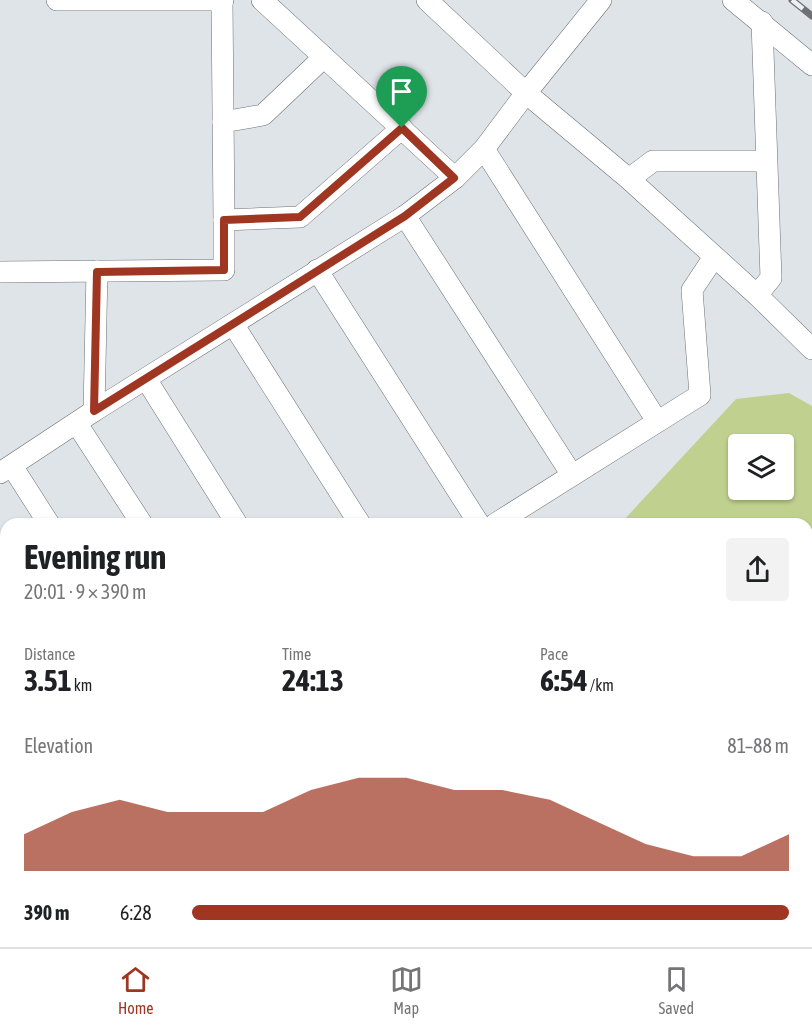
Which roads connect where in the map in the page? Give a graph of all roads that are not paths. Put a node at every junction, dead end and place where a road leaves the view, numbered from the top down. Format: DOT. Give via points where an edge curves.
graph roads {
  1 [pos="57,0"];
  2 [pos="262,0"];
  3 [pos="427,0"];
  4 [pos="733,0"];
  5 [pos="223,1"];
  6 [pos="597,2"];
  7 [pos="762,22"];
  8 [pos="324,57"];
  9 [pos="812,65"];
  10 [pos="526,93"];
  11 [pos="223,122"];
  12 [pos="402,128"];
  13 [pos="484,149"];
  14 [pos="766,161"];
  15 [pos="454,178"];
  16 [pos="629,179"];
  17 [pos="405,216"];
  18 [pos="224,220"];
  19 [pos="714,257"];
  20 [pos="317,270"];
  21 [pos="0,272"];
  22 [pos="97,272"];
  23 [pos="757,296"];
  24 [pos="233,324"];
  25 [pos="812,349"];
  26 [pos="146,379"];
  27 [pos="86,418"];
  28 [pos="657,421"];
  29 [pos="6,470"];
  30 [pos="572,475"];
  31 [pos="44,518"];
  32 [pos="139,518"];
  33 [pos="233,518"];
  34 [pos="356,518"];
  35 [pos="475,518"];
  36 [pos="512,518"];
  1 -- 5 [label="street"];
  2 -- 8 [label="street"];
  3 -- 10 [label="street"];
  4 -- 7 [label="street"];
  5 -- 11 [label="street"];
  6 -- 10 [label="street"];
  7 -- 9 [label="street"];
  7 -- 14 [label="street"];
  8 -- 11 [label="street" via="264,115"];
  8 -- 12 [label="street"];
  10 -- 13 [label="street"];
  10 -- 16 [label="street"];
  11 -- 18 [label="street"];
  12 -- 15 [label="street"];
  12 -- 18 [label="street" via="300,217"];
  13 -- 15 [label="street"];
  13 -- 28 [label="street"];
  14 -- 16 [label="street" via="653,160"];
  14 -- 23 [label="street" via="771,278"];
  15 -- 17 [label="street"];
  16 -- 19 [label="street"];
  17 -- 20 [label="street"];
  17 -- 30 [label="street"];
  18 -- 22 [label="street" via="224,270"];
  19 -- 23 [label="street"];
  19 -- 28 [label="street" via="692,290 700,395"];
  20 -- 24 [label="street"];
  20 -- 35 [label="street"];
  21 -- 22 [label="street"];
  22 -- 27 [label="street"];
  23 -- 25 [label="street"];
  24 -- 26 [label="street"];
  24 -- 34 [label="street"];
  26 -- 27 [label="street"];
  26 -- 33 [label="street"];
  27 -- 29 [label="street"];
  27 -- 32 [label="street"];
  28 -- 30 [label="street"];
  29 -- 31 [label="street"];
  30 -- 36 [label="street"];
}
